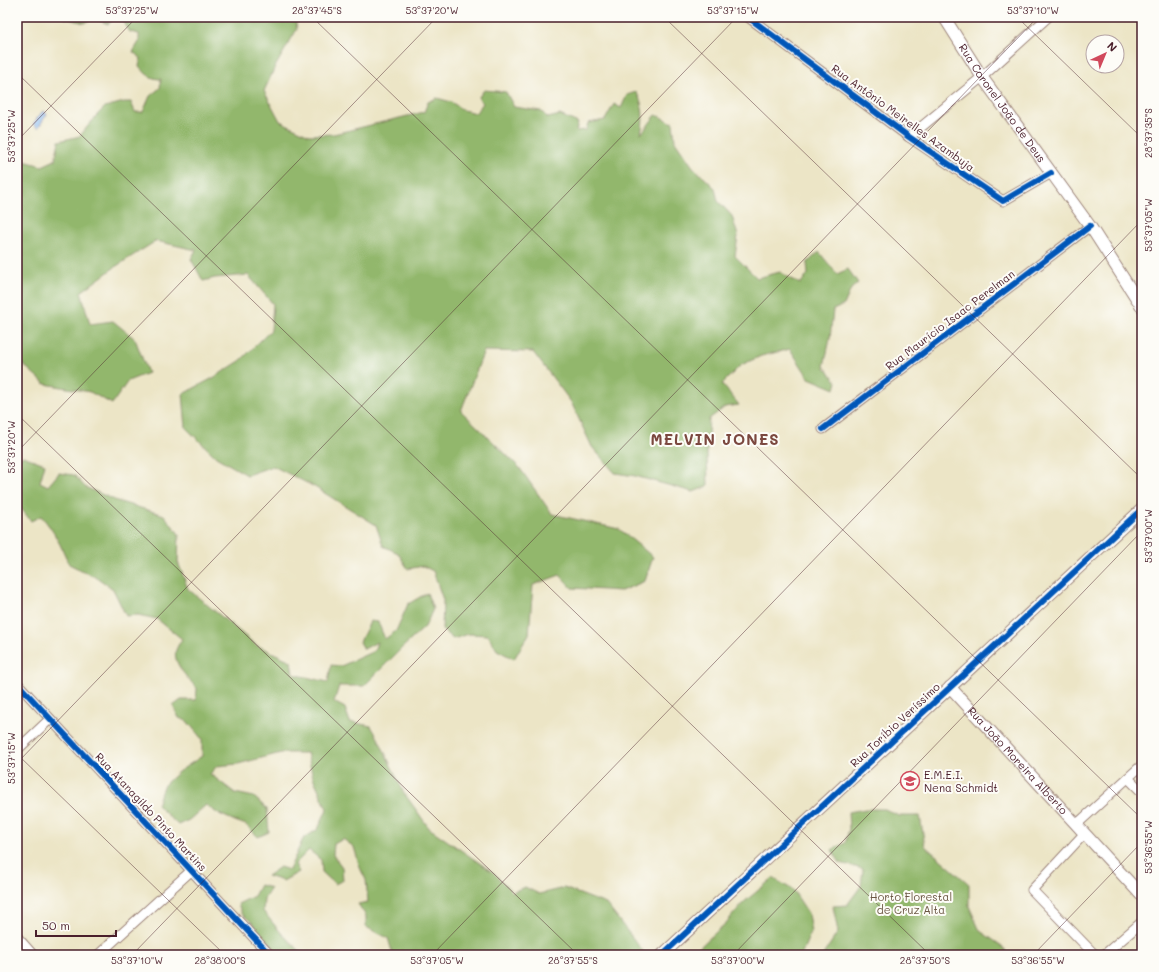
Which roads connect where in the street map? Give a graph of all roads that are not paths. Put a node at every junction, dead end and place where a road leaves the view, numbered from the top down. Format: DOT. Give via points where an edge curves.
graph roads {
  1 [pos="748,17"];
  2 [pos="944,17"];
  3 [pos="1048,17"];
  4 [pos="982,77"];
  5 [pos="909,136"];
  6 [pos="1051,173"];
  7 [pos="1090,226"];
  8 [pos="1142,308"];
  9 [pos="823,429"];
  10 [pos="1142,509"];
  11 [pos="17,683"];
  12 [pos="950,687"];
  13 [pos="50,719"];
  14 [pos="17,750"];
  15 [pos="1142,765"];
  16 [pos="1128,778"];
  17 [pos="1142,792"];
  18 [pos="1076,825"];
  19 [pos="1084,834"];
  20 [pos="192,870"];
  21 [pos="1142,896"];
  22 [pos="1142,922"];
  23 [pos="17,937"];
  24 [pos="33,955"];
  25 [pos="98,955"];
  26 [pos="270,955"];
  27 [pos="662,955"];
  28 [pos="1095,955"];
  29 [pos="1104,955"];
  1 -- 5 [label="street, Rua Antônio Meirelles Azambuja"];
  2 -- 4 [label="street, Rua Coronel João de Deus"];
  3 -- 4 [label="street"];
  4 -- 5 [label="street"];
  4 -- 6 [label="street, Rua Coronel João de Deus"];
  5 -- 6 [label="street, Rua Antônio Meirelles Azambuja" via="1003,201"];
  6 -- 7 [label="street, Rua Coronel João de Deus"];
  7 -- 8 [label="street, Rua Coronel João de Deus"];
  7 -- 9 [label="street, Rua Maurício Isaac Perelman"];
  10 -- 12 [label="street, Rua Toríbio Veríssimo"];
  11 -- 13 [label="street, Rua Atanagildo Pinto Martins"];
  12 -- 18 [label="street, Rua João Moreira Alberto"];
  12 -- 27 [label="street, Rua Toríbio Veríssimo"];
  13 -- 14 [label="street"];
  13 -- 20 [label="street, Rua Atanagildo Pinto Martins"];
  15 -- 16 [label="street"];
  16 -- 17 [label="street"];
  16 -- 18 [label="street"];
  18 -- 19 [label="street, Rua João Moreira Alberto"];
  19 -- 21 [label="street, Rua João Moreira Alberto"];
  19 -- 28 [label="street" via="1032,890"];
  20 -- 25 [label="street"];
  20 -- 26 [label="street, Rua Atanagildo Pinto Martins"];
  22 -- 29 [label="street"];
  23 -- 24 [label="street"];
}
